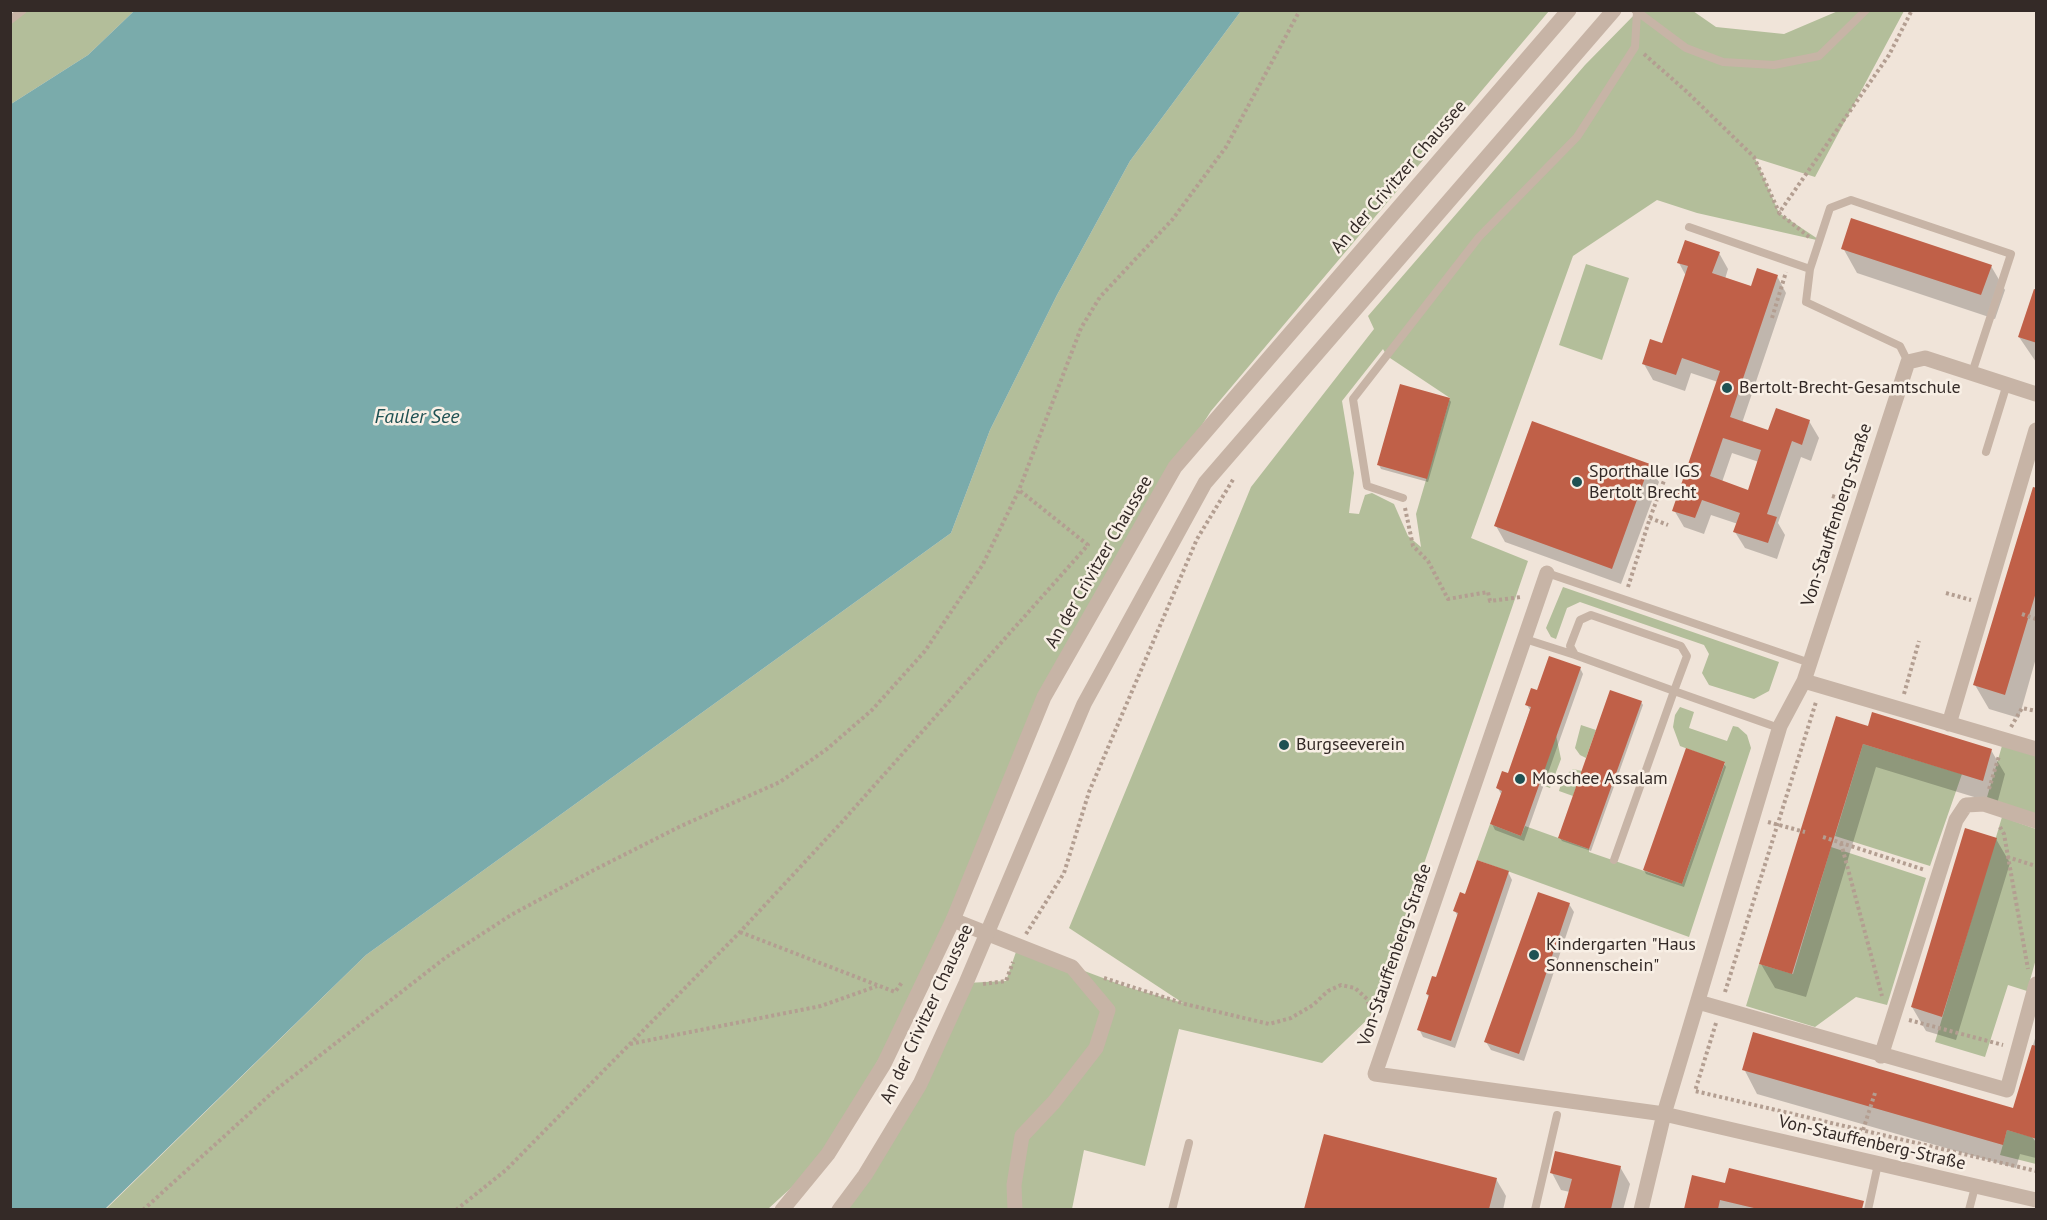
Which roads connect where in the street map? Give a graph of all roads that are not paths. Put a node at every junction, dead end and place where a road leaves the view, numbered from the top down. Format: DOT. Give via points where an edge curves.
graph roads {
  1 [pos="22,10"];
  2 [pos="1569,10"];
  3 [pos="1614,10"];
  4 [pos="1866,10"];
  5 [pos="1636,11"];
  6 [pos="10,20"];
  7 [pos="1689,227"];
  8 [pos="1810,269"];
  9 [pos="1908,362"];
  10 [pos="1972,374"];
  11 [pos="2007,384"];
  12 [pos="2037,393"];
  13 [pos="2037,430"];
  14 [pos="1986,452"];
  15 [pos="1403,498"];
  16 [pos="1546,573"];
  17 [pos="1525,639"];
  18 [pos="1575,655"];
  19 [pos="1810,663"];
  20 [pos="1804,681"];
  21 [pos="1674,691"];
  22 [pos="1949,724"];
  23 [pos="1779,728"];
  24 [pos="2037,749"];
  25 [pos="2037,821"];
  26 [pos="1614,860"];
  27 [pos="953,920"];
  28 [pos="987,934"];
  29 [pos="2035,990"];
  30 [pos="1698,1002"];
  31 [pos="1881,1056"];
  32 [pos="1557,1114"];
  33 [pos="1664,1114"];
  34 [pos="1189,1143"];
  35 [pos="1878,1164"];
  36 [pos="1975,1187"];
  37 [pos="2037,1200"];
  38 [pos="782,1209"];
  39 [pos="839,1209"];
  40 [pos="1015,1209"];
  41 [pos="1172,1209"];
  42 [pos="1535,1209"];
  43 [pos="1641,1209"];
  44 [pos="1868,1209"];
  45 [pos="1969,1209"];
  1 -- 6 [label="lane"];
  2 -- 27 [label="street, An der Crivitzer Chaussee" via="1175,467 1044,697"];
  3 -- 28 [label="street, An der Crivitzer Chaussee" via="1205,483 1084,704"];
  4 -- 5 [label="lane" via="1819,56 1774,65 1723,62 1686,48"];
  5 -- 15 [label="lane" via="1635,47 1577,137 1479,237 1353,399 1367,486"];
  7 -- 8 [label="lane"];
  8 -- 9 [label="lane" via="1806,302 1900,346"];
  8 -- 10 [label="lane" via="1830,208 1851,200 2011,254"];
  9 -- 10 [label="street" via="1925,358"];
  9 -- 19 [label="street, Von-Stauffenberg-Straße"];
  10 -- 11 [label="street"];
  11 -- 12 [label="street"];
  11 -- 14 [label="lane"];
  13 -- 22 [label="street"];
  16 -- 17 [label="street, Von-Stauffenberg-Straße"];
  16 -- 19 [label="lane"];
  17 -- 18 [label="lane"];
  17 -- 33 [label="street, Von-Stauffenberg-Straße" via="1375,1074"];
  18 -- 21 [label="lane"];
  18 -- 21 [label="lane" via="1570,646 1580,620 1591,615 1681,646 1687,656"];
  19 -- 20 [label="street, Von-Stauffenberg-Straße"];
  20 -- 22 [label="street"];
  20 -- 23 [label="street, Von-Stauffenberg-Straße"];
  21 -- 23 [label="lane"];
  21 -- 26 [label="lane"];
  22 -- 24 [label="street"];
  23 -- 30 [label="street, Von-Stauffenberg-Straße"];
  25 -- 31 [label="street" via="1984,804 1966,805 1956,820"];
  27 -- 28 [label="street"];
  27 -- 38 [label="street, An der Crivitzer Chaussee" via="884,1064 828,1154"];
  28 -- 39 [label="street, An der Crivitzer Chaussee" via="920,1084 865,1175"];
  28 -- 40 [label="street" via="1072,967 1108,1010 1096,1048 1022,1136 1014,1185"];
  29 -- 31 [label="street" via="2007,1090"];
  30 -- 31 [label="street"];
  30 -- 33 [label="street, Von-Stauffenberg-Straße"];
  32 -- 42 [label="lane"];
  33 -- 35 [label="street, Von-Stauffenberg-Straße"];
  33 -- 43 [label="street, Von-Stauffenberg-Straße"];
  34 -- 41 [label="lane"];
  35 -- 36 [label="street, Von-Stauffenberg-Straße"];
  35 -- 44 [label="lane"];
  36 -- 37 [label="street, Von-Stauffenberg-Straße"];
  36 -- 45 [label="lane"];
}
